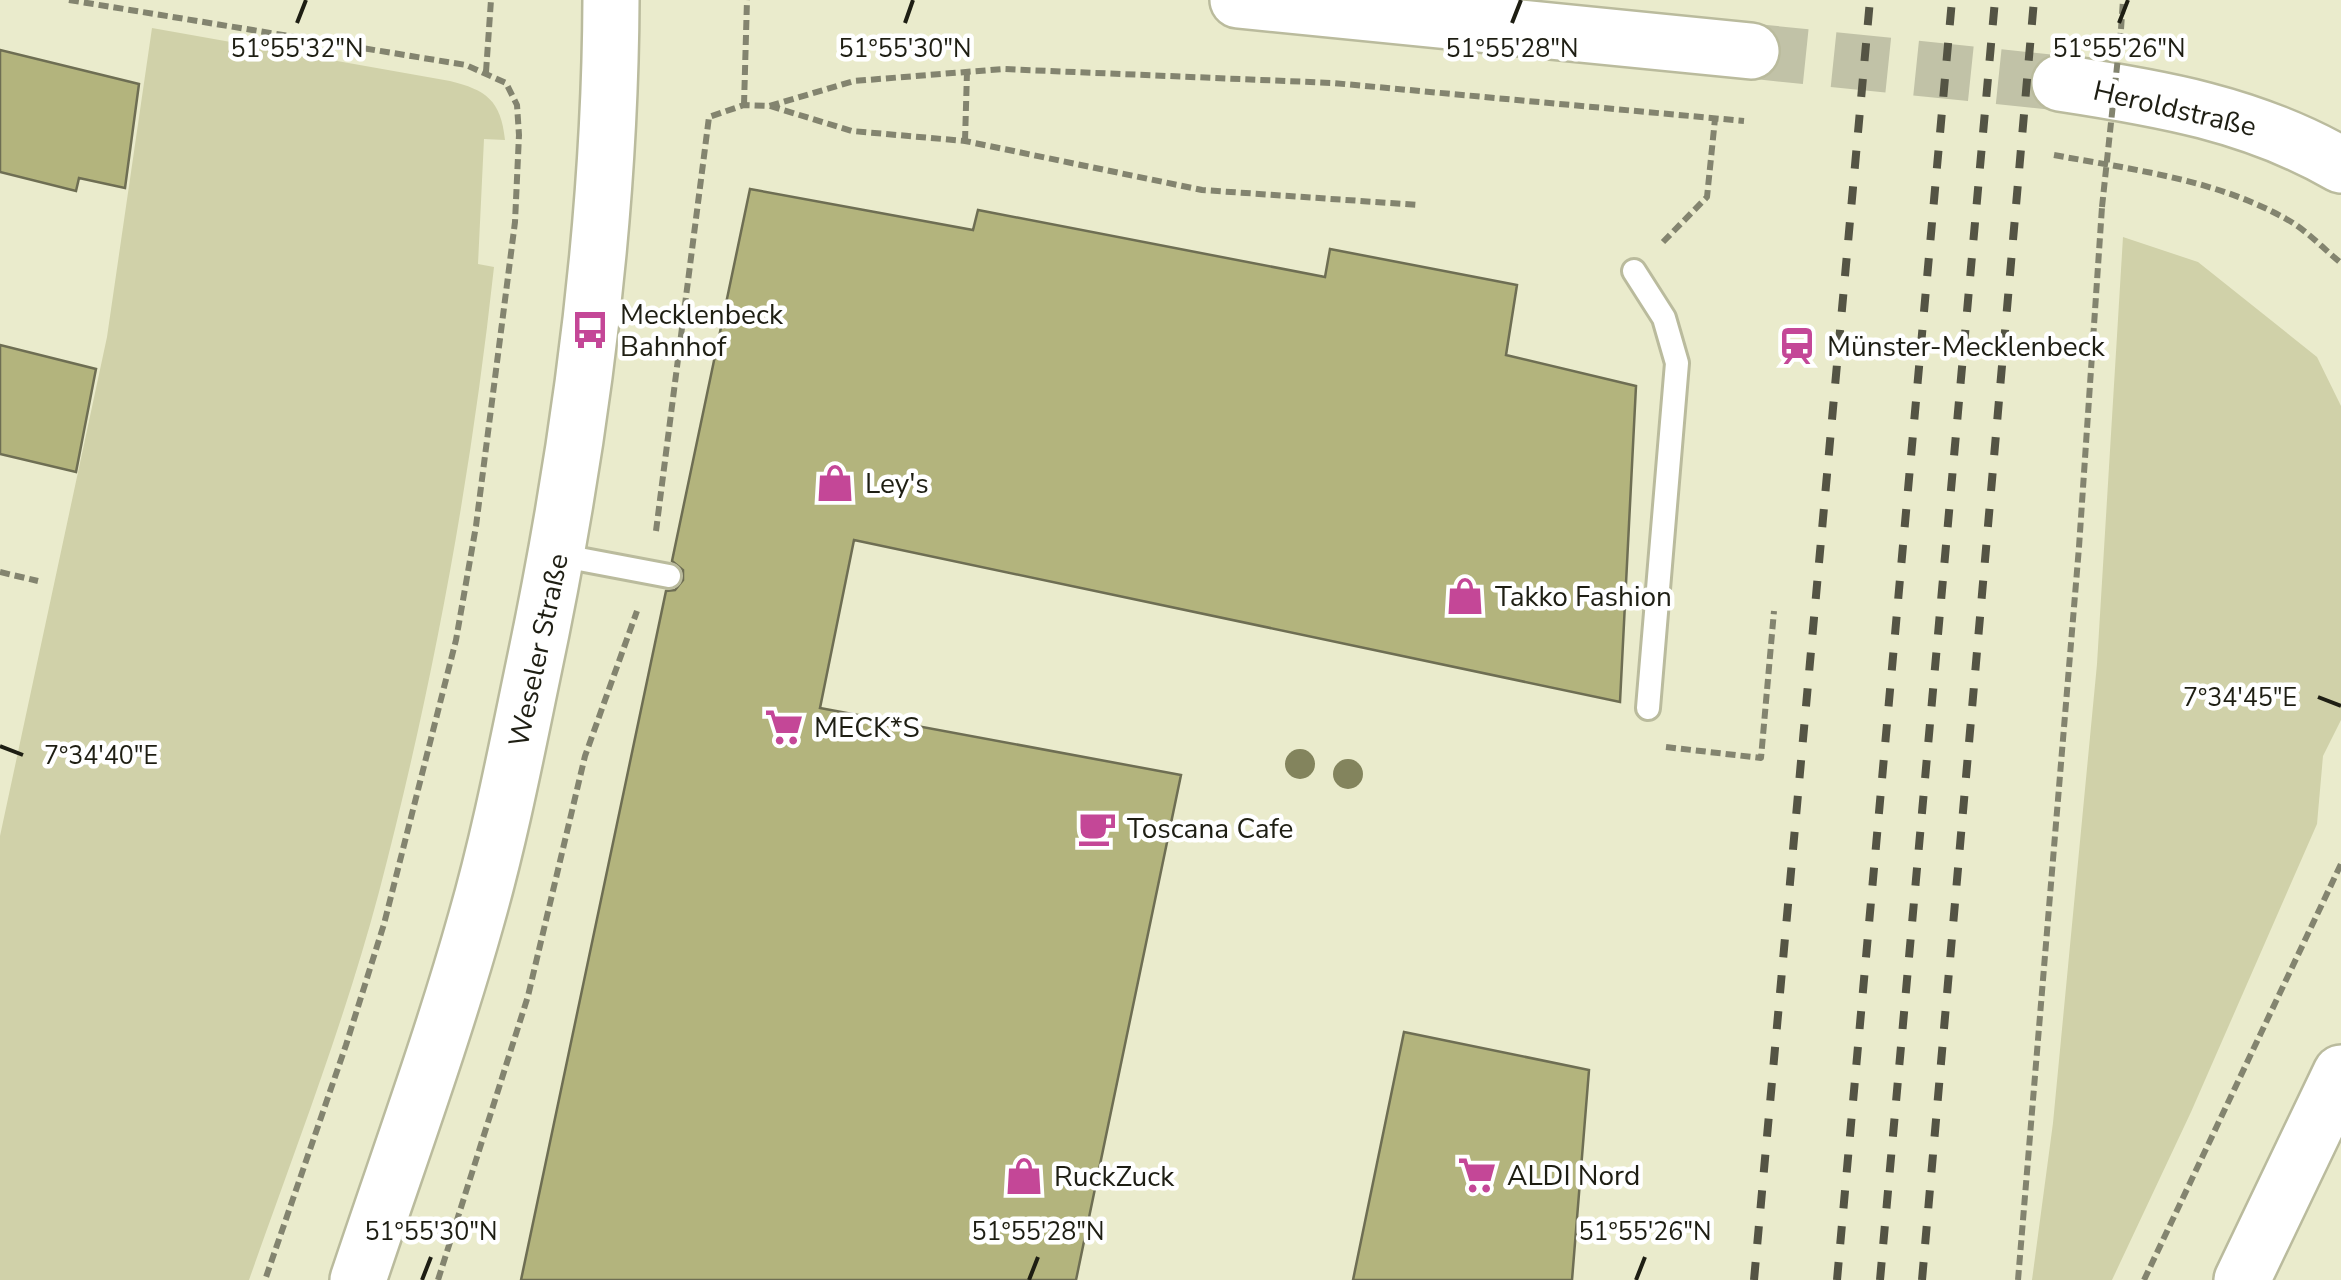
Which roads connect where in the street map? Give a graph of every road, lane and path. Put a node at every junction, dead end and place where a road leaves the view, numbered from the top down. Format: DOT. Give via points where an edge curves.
graph roads {
  1 [pos="69,0"];
  2 [pos="491,0"];
  3 [pos="611,0"];
  4 [pos="747,0"];
  5 [pos="1238,0"];
  6 [pos="2123,0"];
  7 [pos="1752,52"];
  8 [pos="486,72"];
  9 [pos="966,72"];
  10 [pos="2060,84"];
  11 [pos="744,105"];
  12 [pos="769,106"];
  13 [pos="1715,119"];
  14 [pos="1744,120"];
  15 [pos="966,141"];
  16 [pos="2054,155"];
  17 [pos="2341,165"];
  18 [pos="1420,205"];
  19 [pos="2341,263"];
  20 [pos="1634,271"];
  21 [pos="558,555"];
  22 [pos="0,572"];
  23 [pos="660,573"];
  24 [pos="38,581"];
  25 [pos="1774,610"];
  26 [pos="1648,708"];
  27 [pos="1664,746"];
  28 [pos="2341,864"];
  29 [pos="2341,1073"];
  30 [pos="265,1280"];
  31 [pos="358,1280"];
  32 [pos="438,1280"];
  33 [pos="2018,1280"];
  34 [pos="2144,1280"];
  35 [pos="2242,1280"];
  1 -- 8 [label="path"];
  2 -- 8 [label="path"];
  3 -- 21 [label="main road, Weseler Straße" via="610,112 597,255"];
  4 -- 11 [label="path"];
  5 -- 7 [label="main road"];
  6 -- 33 [label="path, bridge"];
  8 -- 30 [label="path" via="506,83 517,105 514,222 456,640 384,924"];
  9 -- 12 [label="path" via="854,81"];
  9 -- 13 [label="path" via="1333,83"];
  9 -- 15 [label="path"];
  10 -- 17 [label="main road, Heroldstraße" via="2208,109 2268,128"];
  11 -- 12 [label="path"];
  11 -- 23 [label="path" via="709,117"];
  12 -- 15 [label="path" via="852,131"];
  13 -- 14 [label="path"];
  13 -- 20 [label="path" via="1706,197"];
  15 -- 18 [label="path" via="1202,190"];
  16 -- 19 [label="path" via="2233,194 2294,224"];
  20 -- 26 [label="lane" via="1664,318 1677,362"];
  21 -- 23 [label="lane"];
  21 -- 31 [label="main road, Weseler Straße" via="476,922"];
  22 -- 24 [label="path"];
  23 -- 32 [label="path" via="585,756 528,996"];
  25 -- 27 [label="path" via="1761,758"];
  28 -- 34 [label="path"];
  29 -- 35 [label="main road"];
}
